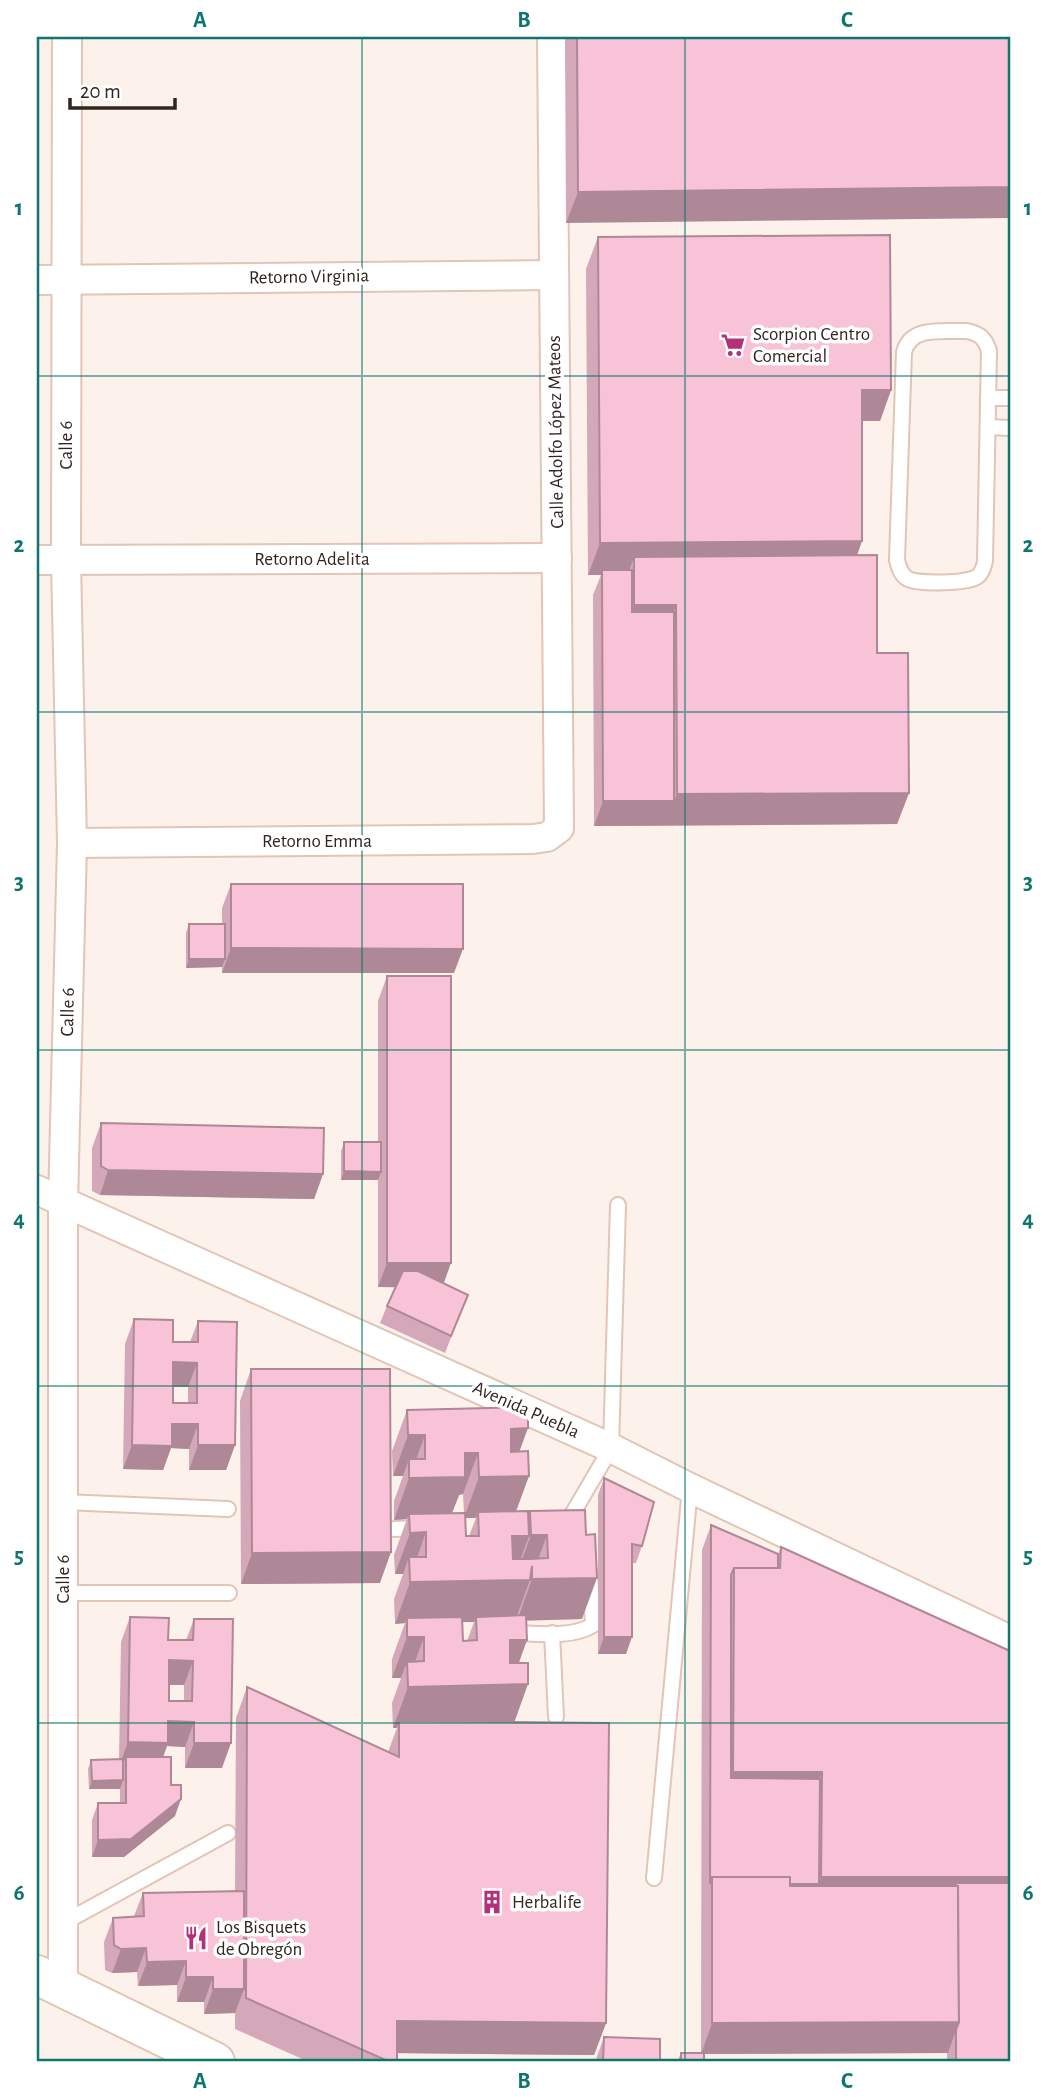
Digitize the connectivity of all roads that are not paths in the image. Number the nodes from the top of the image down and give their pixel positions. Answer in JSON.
{"nodes":[{"id":1,"x":67,"y":37,"type":"edge"},
{"id":2,"x":552,"y":37,"type":"edge"},
{"id":3,"x":553,"y":275,"type":"junction"},
{"id":4,"x":37,"y":279,"type":"edge"},
{"id":5,"x":66,"y":279,"type":"junction"},
{"id":6,"x":989,"y":398,"type":"junction"},
{"id":7,"x":1010,"y":398,"type":"edge"},
{"id":8,"x":988,"y":427,"type":"junction"},
{"id":9,"x":1010,"y":428,"type":"edge"},
{"id":10,"x":557,"y":558,"type":"junction"},
{"id":11,"x":37,"y":560,"type":"edge"},
{"id":12,"x":66,"y":561,"type":"junction"},
{"id":13,"x":559,"y":828,"type":"joint"},
{"id":14,"x":72,"y":843,"type":"junction"},
{"id":15,"x":37,"y":1190,"type":"edge"},
{"id":16,"x":63,"y":1203,"type":"junction"},
{"id":17,"x":618,"y":1205,"type":"dead end"},
{"id":18,"x":611,"y":1448,"type":"junction"},
{"id":19,"x":690,"y":1488,"type":"junction"},
{"id":20,"x":64,"y":1502,"type":"junction"},
{"id":21,"x":228,"y":1509,"type":"dead end"},
{"id":22,"x":434,"y":1528,"type":"edge"},
{"id":23,"x":394,"y":1529,"type":"edge"},
{"id":24,"x":583,"y":1533,"type":"edge"},
{"id":25,"x":589,"y":1560,"type":"edge"},
{"id":26,"x":63,"y":1593,"type":"junction"},
{"id":27,"x":229,"y":1593,"type":"dead end"},
{"id":28,"x":501,"y":1633,"type":"edge"},
{"id":29,"x":552,"y":1633,"type":"junction"},
{"id":30,"x":1010,"y":1640,"type":"edge"},
{"id":31,"x":556,"y":1717,"type":"dead end"},
{"id":32,"x":228,"y":1833,"type":"dead end"},
{"id":33,"x":653,"y":1878,"type":"dead end"},
{"id":34,"x":63,"y":1923,"type":"junction"},
{"id":35,"x":50,"y":1981,"type":"edge"},
{"id":36,"x":215,"y":2062,"type":"edge"}],
"edges":[{"from":1,"to":5,"type":"street","name":"Calle 6"},
{"from":2,"to":3,"type":"street","name":"Calle Adolfo López Mateos"},
{"from":3,"to":5,"type":"street","name":"Retorno Virginia"},
{"from":3,"to":10,"type":"street","name":"Calle Adolfo López Mateos"},
{"from":4,"to":5,"type":"street","name":"Retorno Virginia"},
{"from":5,"to":12,"type":"street","name":"Calle 6"},
{"from":6,"to":7,"type":"lane"},
{"from":6,"to":8,"type":"lane"},
{"from":6,"to":8,"type":"lane"},
{"from":8,"to":9,"type":"lane"},
{"from":10,"to":12,"type":"street","name":"Retorno Adelita"},
{"from":10,"to":13,"type":"street","name":"Calle Adolfo López Mateos"},
{"from":11,"to":12,"type":"street","name":"Retorno Adelita"},
{"from":12,"to":14,"type":"street","name":"Calle 6"},
{"from":13,"to":14,"type":"street","name":"Retorno Emma"},
{"from":14,"to":16,"type":"street","name":"Calle 6"},
{"from":15,"to":16,"type":"street","name":"Avenida Puebla"},
{"from":16,"to":18,"type":"street","name":"Avenida Puebla"},
{"from":16,"to":20,"type":"street","name":"Calle 6"},
{"from":17,"to":18,"type":"lane"},
{"from":18,"to":19,"type":"street","name":"Avenida Puebla"},
{"from":18,"to":24,"type":"lane"},
{"from":19,"to":30,"type":"street","name":"Avenida Puebla"},
{"from":19,"to":33,"type":"lane"},
{"from":20,"to":21,"type":"lane"},
{"from":20,"to":26,"type":"street","name":"Calle 6"},
{"from":22,"to":23,"type":"lane"},
{"from":25,"to":29,"type":"lane"},
{"from":26,"to":27,"type":"lane"},
{"from":26,"to":34,"type":"street","name":"Calle 6"},
{"from":28,"to":29,"type":"lane"},
{"from":29,"to":31,"type":"lane"},
{"from":32,"to":34,"type":"lane"},
{"from":34,"to":35,"type":"street","name":"Calle 6"},
{"from":35,"to":36,"type":"main road"}]}
